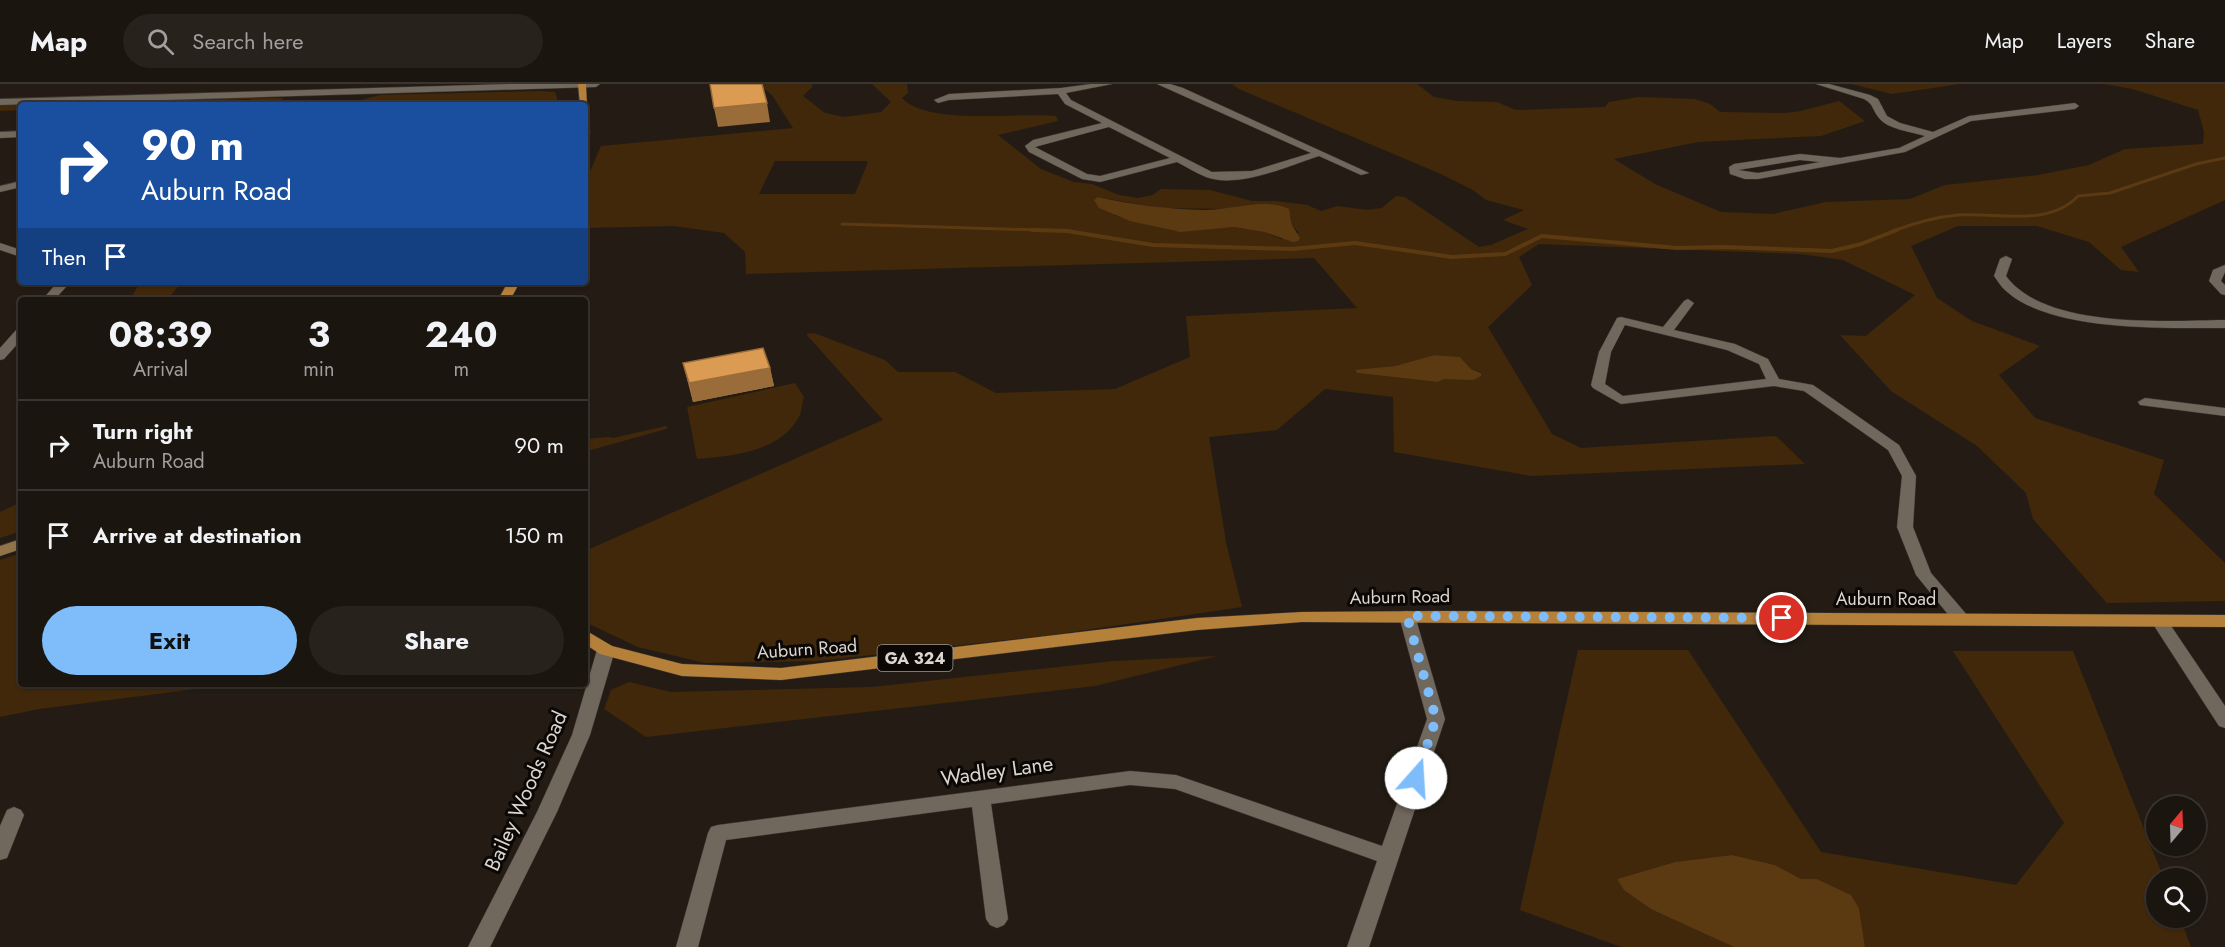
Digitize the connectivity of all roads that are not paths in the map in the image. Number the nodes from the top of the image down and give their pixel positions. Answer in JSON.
{"nodes":[{"id":1,"x":596,"y":84,"type":"edge"},
{"id":2,"x":1108,"y":84,"type":"edge"},
{"id":3,"x":1161,"y":84,"type":"edge"},
{"id":4,"x":1820,"y":84,"type":"edge"},
{"id":5,"x":582,"y":85,"type":"edge"},
{"id":6,"x":1061,"y":91,"type":"junction"},
{"id":7,"x":938,"y":100,"type":"dead end"},
{"id":8,"x":0,"y":102,"type":"edge"},
{"id":9,"x":584,"y":102,"type":"edge"},
{"id":10,"x":2075,"y":106,"type":"dead end"},
{"id":11,"x":1109,"y":124,"type":"junction"},
{"id":12,"x":18,"y":134,"type":"edge"},
{"id":13,"x":0,"y":135,"type":"edge"},
{"id":14,"x":1933,"y":135,"type":"junction"},
{"id":15,"x":1319,"y":153,"type":"junction"},
{"id":16,"x":1178,"y":159,"type":"junction"},
{"id":17,"x":1840,"y":161,"type":"junction"},
{"id":18,"x":1364,"y":174,"type":"dead end"},
{"id":19,"x":18,"y":185,"type":"edge"},
{"id":20,"x":0,"y":189,"type":"edge"},
{"id":21,"x":0,"y":246,"type":"edge"},
{"id":22,"x":18,"y":253,"type":"edge"},
{"id":23,"x":2006,"y":259,"type":"dead end"},
{"id":24,"x":2225,"y":267,"type":"edge"},
{"id":25,"x":61,"y":285,"type":"edge"},
{"id":26,"x":2225,"y":292,"type":"edge"},
{"id":27,"x":51,"y":297,"type":"edge"},
{"id":28,"x":1688,"y":303,"type":"dead end"},
{"id":29,"x":2225,"y":324,"type":"edge"},
{"id":30,"x":1667,"y":331,"type":"junction"},
{"id":31,"x":18,"y":335,"type":"edge"},
{"id":32,"x":0,"y":356,"type":"edge"},
{"id":33,"x":1774,"y":382,"type":"junction"},
{"id":34,"x":2145,"y":402,"type":"dead end"},
{"id":35,"x":2225,"y":412,"type":"edge"},
{"id":36,"x":18,"y":545,"type":"edge"},
{"id":37,"x":0,"y":551,"type":"edge"},
{"id":38,"x":1407,"y":616,"type":"junction"},
{"id":39,"x":1961,"y":619,"type":"junction"},
{"id":40,"x":2159,"y":621,"type":"junction"},
{"id":41,"x":2225,"y":621,"type":"edge"},
{"id":42,"x":588,"y":638,"type":"edge"},
{"id":43,"x":606,"y":650,"type":"junction"},
{"id":44,"x":2225,"y":721,"type":"edge"},
{"id":45,"x":980,"y":798,"type":"junction"},
{"id":46,"x":14,"y":815,"type":"dead end"},
{"id":47,"x":0,"y":852,"type":"edge"},
{"id":48,"x":1389,"y":857,"type":"junction"},
{"id":49,"x":997,"y":919,"type":"dead end"},
{"id":50,"x":479,"y":947,"type":"edge"},
{"id":51,"x":687,"y":947,"type":"edge"},
{"id":52,"x":1358,"y":947,"type":"edge"}],
"edges":[{"from":1,"to":5,"type":"street"},
{"from":2,"to":6,"type":"street"},
{"from":3,"to":15,"type":"street"},
{"from":4,"to":14,"type":"street"},
{"from":5,"to":8,"type":"street"},
{"from":5,"to":9,"type":"main road"},
{"from":6,"to":7,"type":"street"},
{"from":6,"to":11,"type":"street"},
{"from":10,"to":14,"type":"street"},
{"from":11,"to":16,"type":"street"},
{"from":11,"to":16,"type":"street"},
{"from":12,"to":13,"type":"street"},
{"from":14,"to":17,"type":"street"},
{"from":15,"to":16,"type":"street"},
{"from":15,"to":18,"type":"street"},
{"from":17,"to":17,"type":"street"},
{"from":19,"to":20,"type":"street"},
{"from":21,"to":22,"type":"street"},
{"from":23,"to":29,"type":"street"},
{"from":24,"to":26,"type":"street"},
{"from":25,"to":27,"type":"street"},
{"from":28,"to":30,"type":"street"},
{"from":30,"to":33,"type":"street"},
{"from":30,"to":33,"type":"street"},
{"from":31,"to":32,"type":"street"},
{"from":33,"to":39,"type":"street"},
{"from":34,"to":35,"type":"street"},
{"from":36,"to":37,"type":"main road"},
{"from":38,"to":39,"type":"main road","name":"Auburn Road","number":"GA 324"},
{"from":38,"to":43,"type":"main road","name":"Auburn Road","number":"GA 324"},
{"from":38,"to":48,"type":"street"},
{"from":39,"to":40,"type":"main road","name":"Auburn Road","number":"GA 324"},
{"from":40,"to":41,"type":"main road","name":"Auburn Road","number":"GA 324"},
{"from":40,"to":44,"type":"street"},
{"from":42,"to":43,"type":"main road","name":"Auburn Road","number":"GA 324"},
{"from":43,"to":50,"type":"street","name":"Bailey Woods Road"},
{"from":45,"to":48,"type":"street","name":"Wadley Lane"},
{"from":45,"to":49,"type":"street"},
{"from":45,"to":51,"type":"street","name":"Wadley Lane"},
{"from":46,"to":47,"type":"street"},
{"from":48,"to":52,"type":"street"}]}
